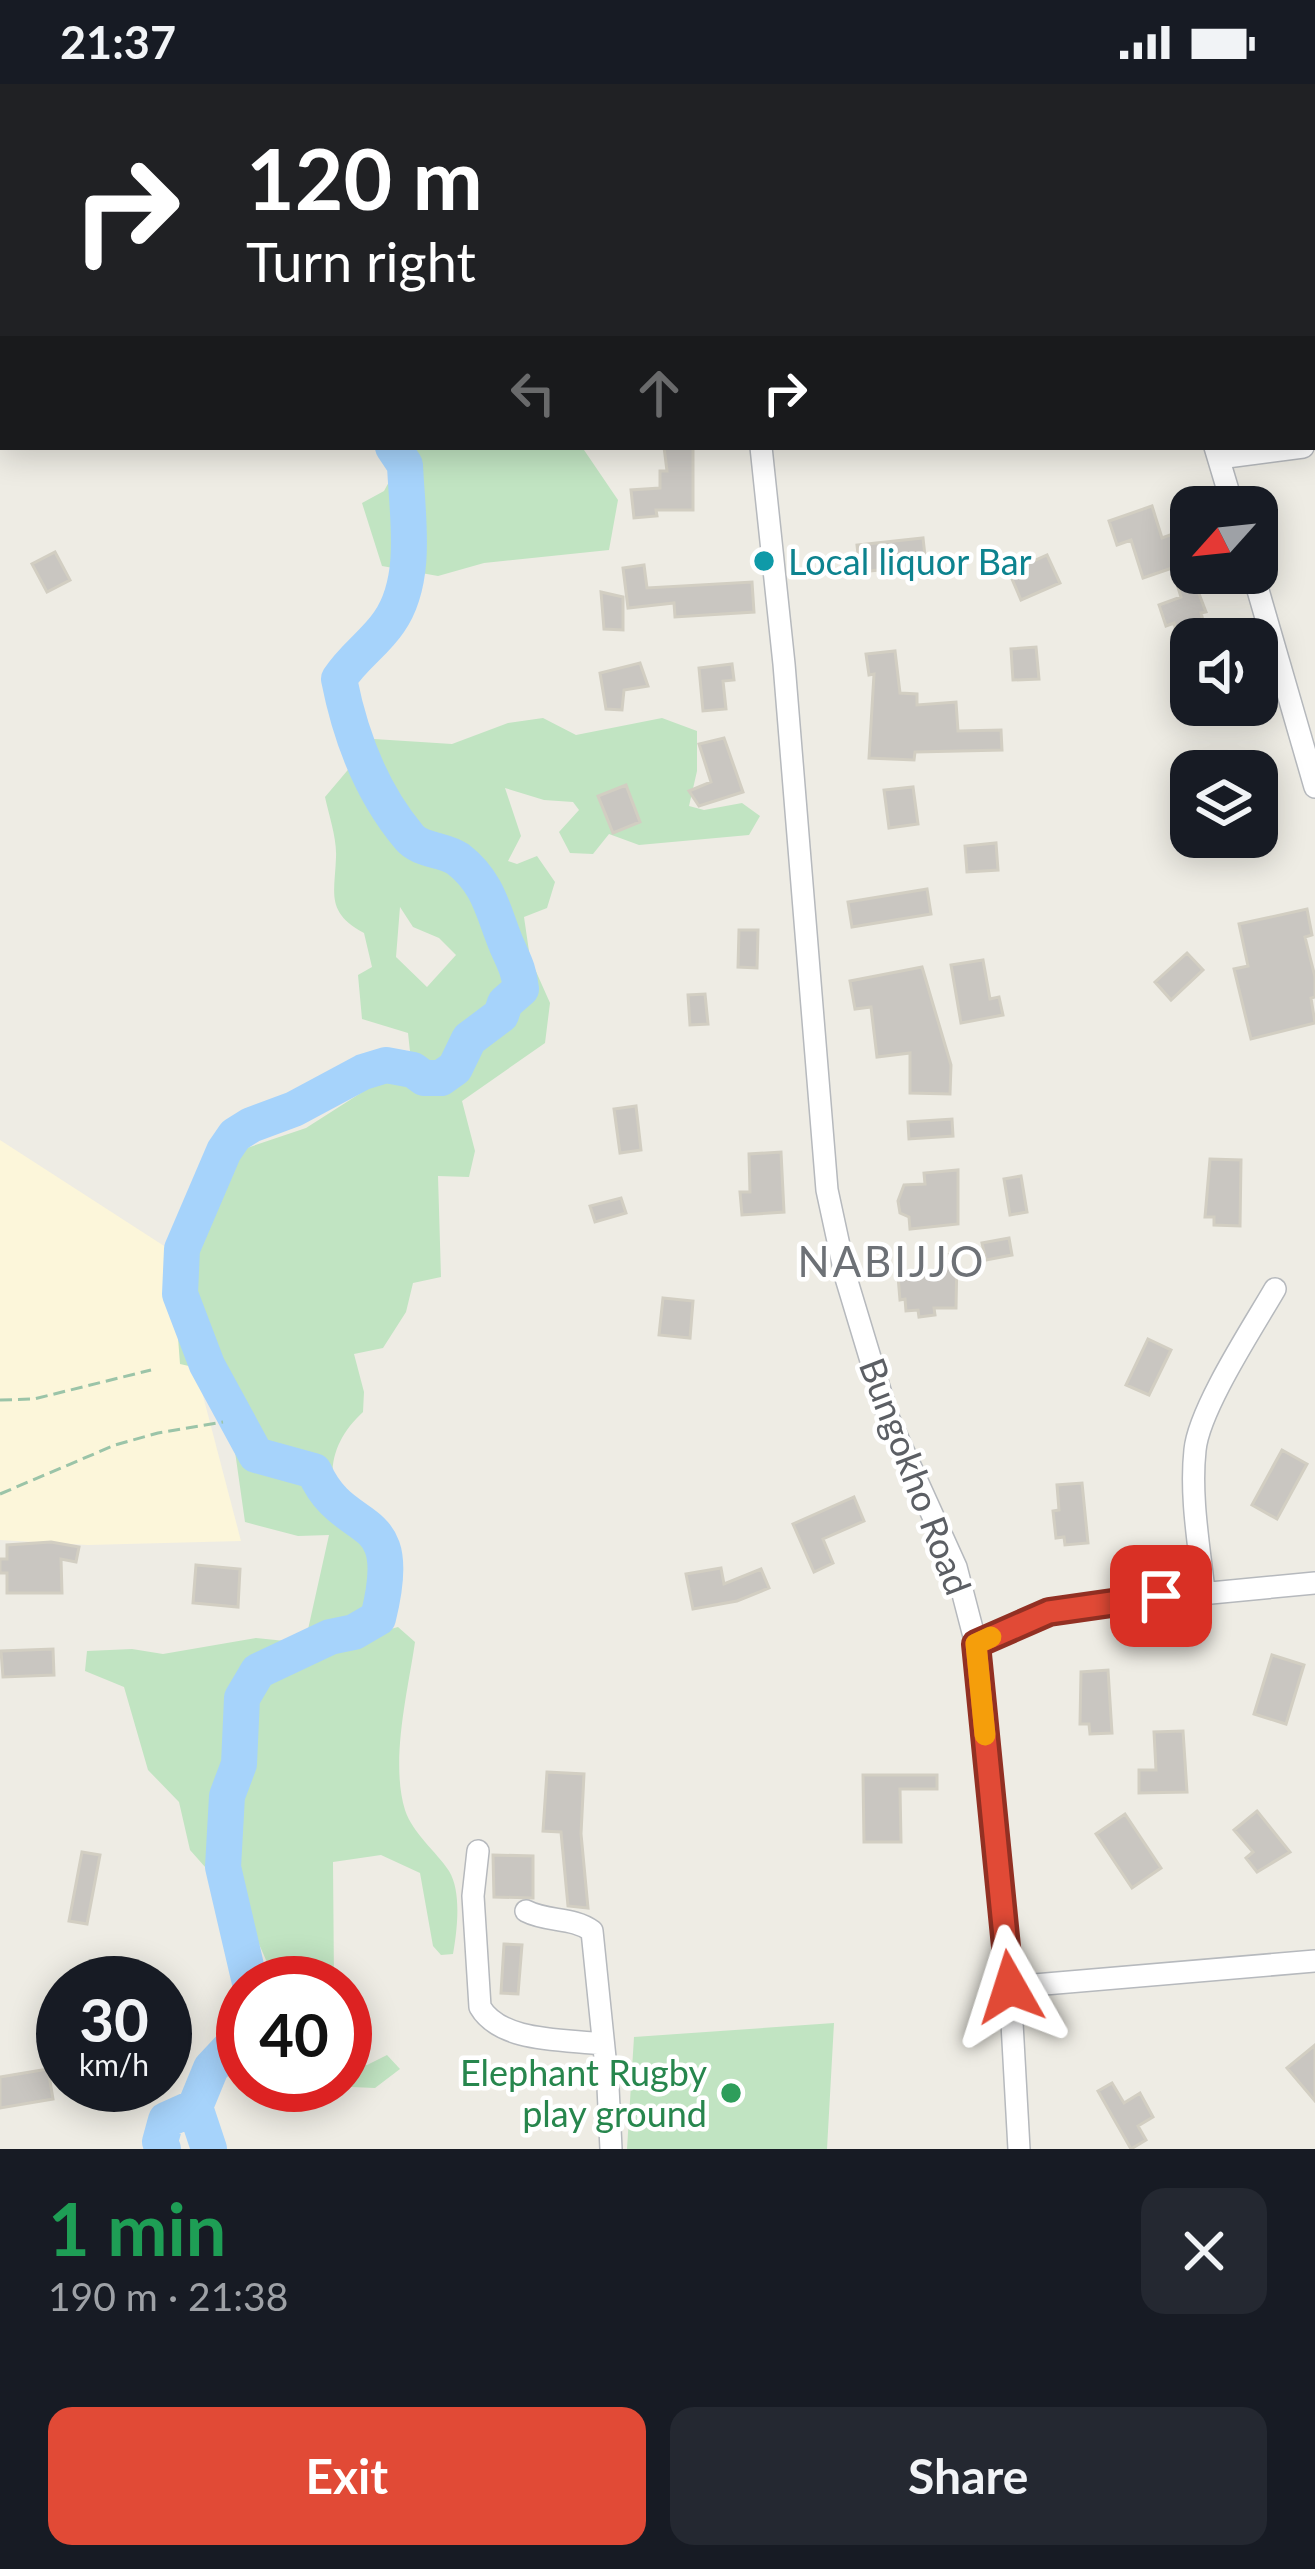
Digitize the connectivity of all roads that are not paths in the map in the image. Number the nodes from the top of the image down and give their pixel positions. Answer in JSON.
{"nodes":[{"id":1,"x":761,"y":450,"type":"edge"},
{"id":2,"x":1260,"y":450,"type":"edge"},
{"id":3,"x":1217,"y":453,"type":"edge"},
{"id":4,"x":1227,"y":486,"type":"edge"},
{"id":5,"x":1258,"y":594,"type":"edge"},
{"id":6,"x":1315,"y":787,"type":"edge"},
{"id":7,"x":1275,"y":1289,"type":"dead end"},
{"id":8,"x":1315,"y":1583,"type":"edge"},
{"id":9,"x":1204,"y":1591,"type":"junction"},
{"id":10,"x":976,"y":1644,"type":"junction"},
{"id":11,"x":478,"y":1850,"type":"dead end"},
{"id":12,"x":526,"y":1911,"type":"dead end"},
{"id":13,"x":1315,"y":1961,"type":"edge"},
{"id":14,"x":1010,"y":1987,"type":"junction"},
{"id":15,"x":603,"y":2044,"type":"junction"},
{"id":16,"x":611,"y":2149,"type":"edge"},
{"id":17,"x":1019,"y":2149,"type":"edge"}],
"edges":[{"from":1,"to":10,"type":"street","name":"Bungokho Road"},
{"from":2,"to":3,"type":"street"},
{"from":3,"to":4,"type":"street"},
{"from":5,"to":6,"type":"street"},
{"from":7,"to":9,"type":"street"},
{"from":8,"to":9,"type":"street"},
{"from":9,"to":10,"type":"street"},
{"from":10,"to":14,"type":"street","name":"Bungokho Road"},
{"from":11,"to":15,"type":"street"},
{"from":12,"to":15,"type":"street"},
{"from":13,"to":14,"type":"street"},
{"from":14,"to":17,"type":"street","name":"Bungokho Road"},
{"from":15,"to":16,"type":"street"}]}
